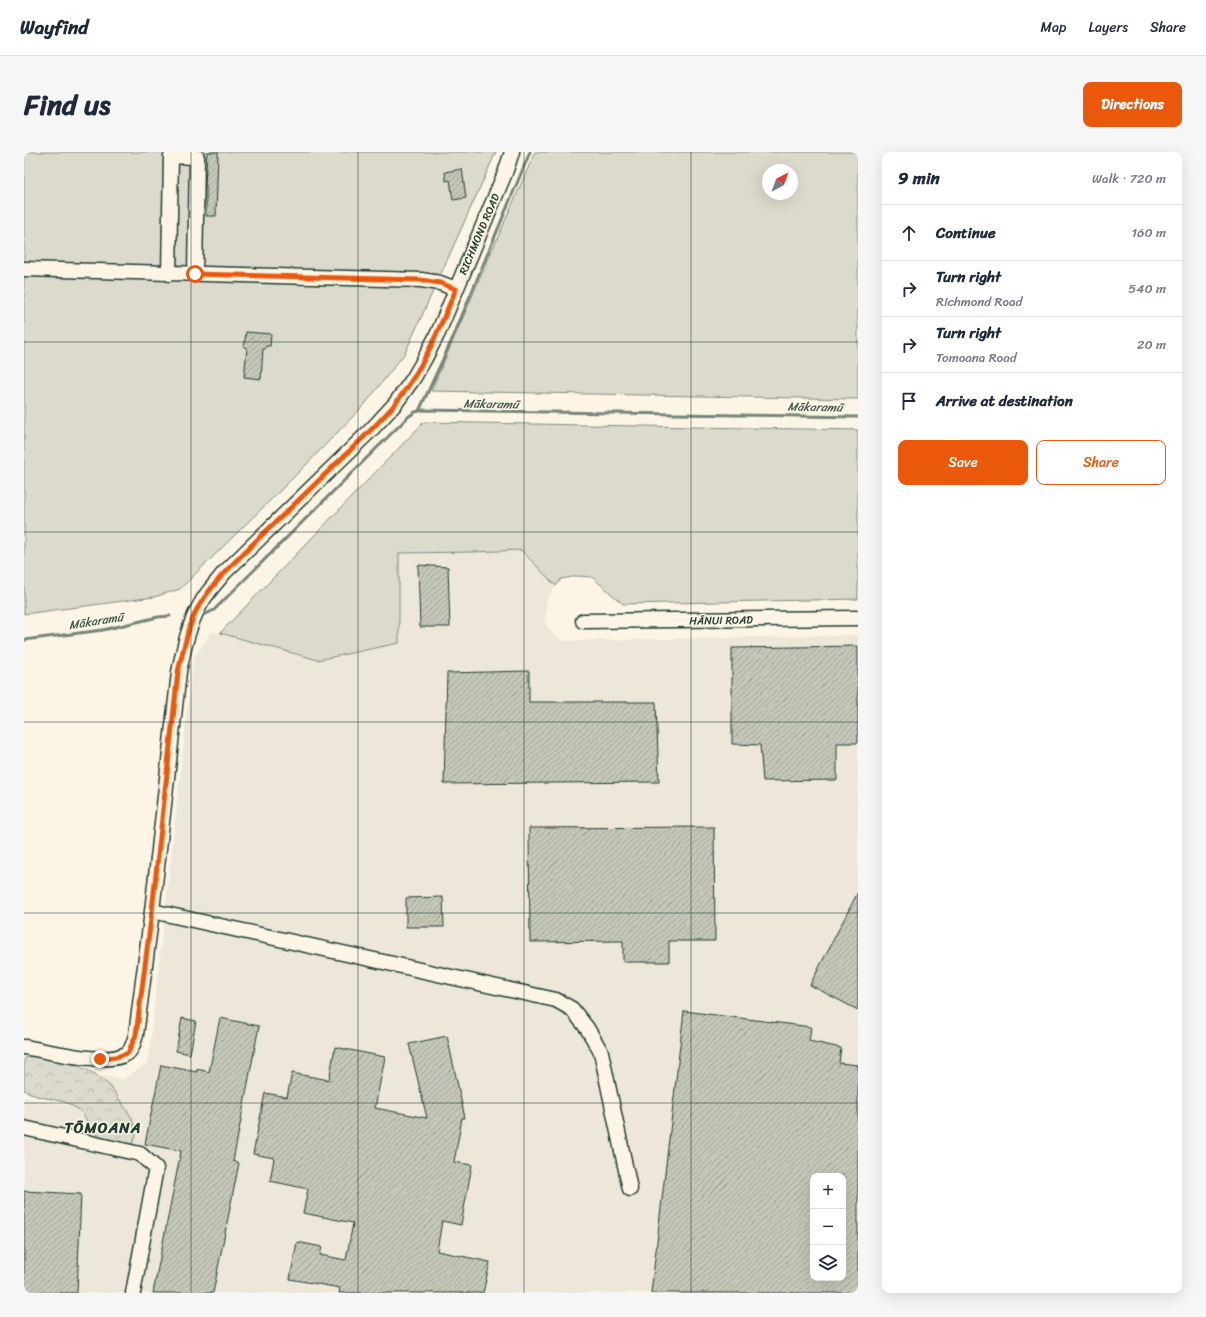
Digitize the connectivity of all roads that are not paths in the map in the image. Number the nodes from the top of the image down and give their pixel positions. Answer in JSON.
{"nodes":[{"id":1,"x":512,"y":152,"type":"edge"},
{"id":2,"x":171,"y":154,"type":"edge"},
{"id":3,"x":24,"y":270,"type":"edge"},
{"id":4,"x":169,"y":274,"type":"junction"},
{"id":5,"x":195,"y":274,"type":"junction"},
{"id":6,"x":456,"y":289,"type":"junction"},
{"id":7,"x":858,"y":618,"type":"edge"},
{"id":8,"x":583,"y":621,"type":"dead end"},
{"id":9,"x":152,"y":911,"type":"junction"},
{"id":10,"x":24,"y":1047,"type":"edge"},
{"id":11,"x":24,"y":1128,"type":"edge"},
{"id":12,"x":630,"y":1189,"type":"dead end"},
{"id":13,"x":133,"y":1293,"type":"edge"}],
"edges":[{"from":1,"to":6,"type":"street","name":"RICHMOND ROAD"},
{"from":2,"to":4,"type":"street"},
{"from":2,"to":5,"type":"street"},
{"from":3,"to":4,"type":"street"},
{"from":4,"to":5,"type":"street"},
{"from":5,"to":6,"type":"street"},
{"from":6,"to":9,"type":"street","name":"RICHMOND ROAD"},
{"from":7,"to":8,"type":"street","name":"HĀNUI ROAD"},
{"from":9,"to":10,"type":"street","name":"RICHMOND ROAD"},
{"from":9,"to":12,"type":"street"},
{"from":11,"to":13,"type":"street"}]}
